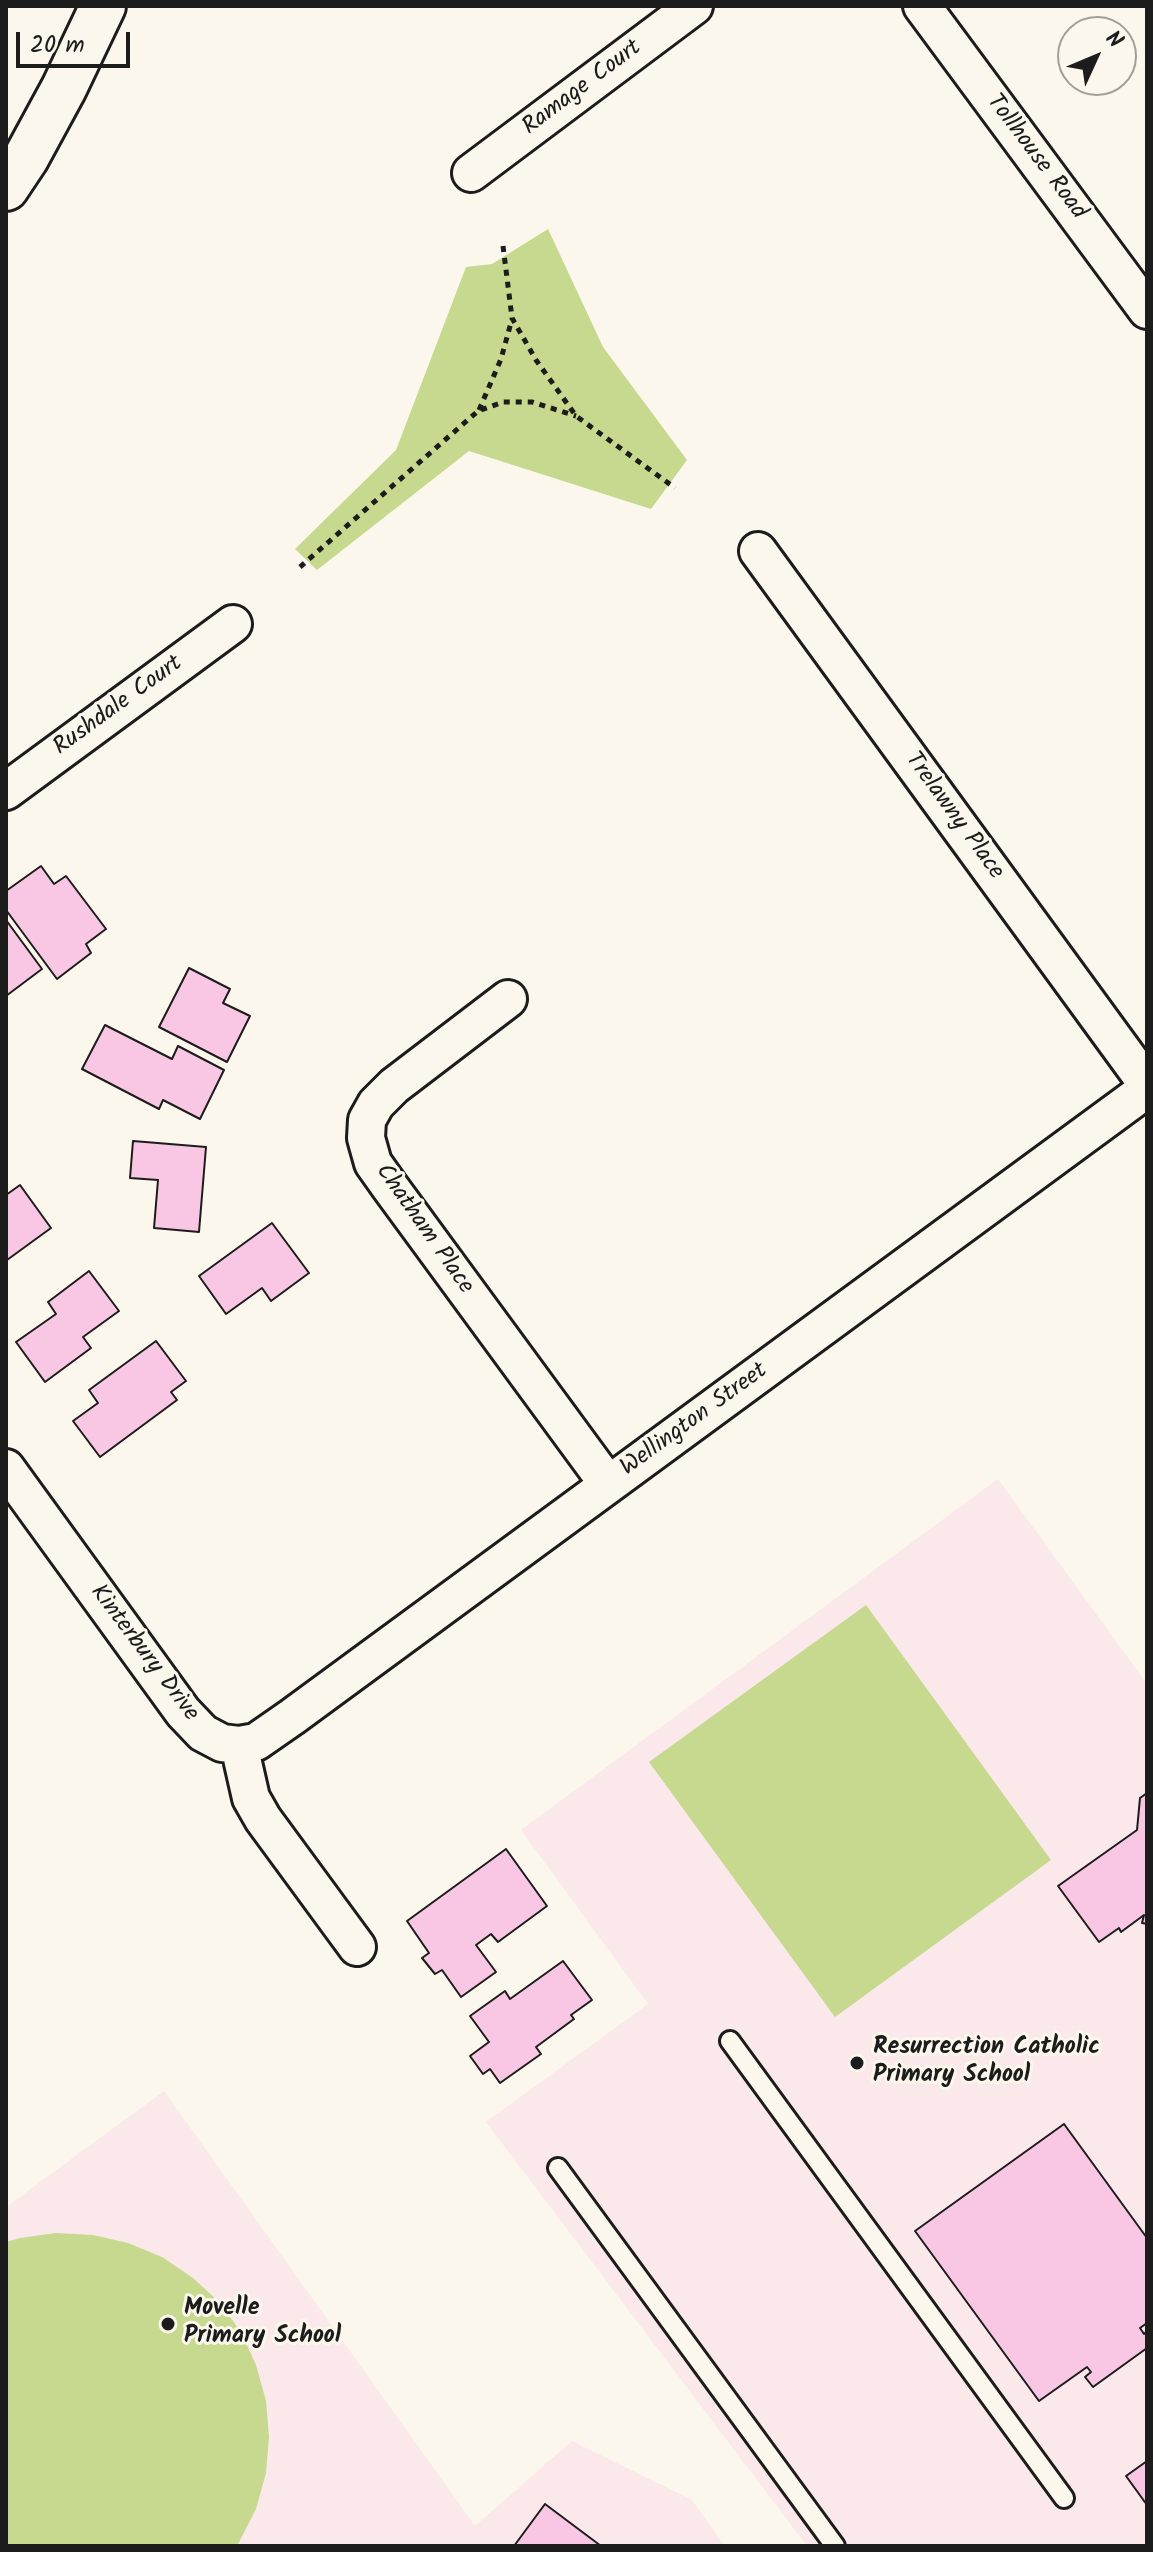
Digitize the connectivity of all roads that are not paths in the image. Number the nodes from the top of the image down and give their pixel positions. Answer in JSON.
{"nodes":[{"id":1,"x":103,"y":6,"type":"edge"},
{"id":2,"x":694,"y":6,"type":"edge"},
{"id":3,"x":922,"y":6,"type":"edge"},
{"id":4,"x":471,"y":173,"type":"dead end"},
{"id":5,"x":6,"y":188,"type":"edge"},
{"id":6,"x":1141,"y":291,"type":"edge"},
{"id":7,"x":758,"y":551,"type":"dead end"},
{"id":8,"x":233,"y":624,"type":"dead end"},
{"id":9,"x":6,"y":791,"type":"edge"},
{"id":10,"x":508,"y":999,"type":"dead end"},
{"id":11,"x":1147,"y":1086,"type":"edge"},
{"id":12,"x":6,"y":1468,"type":"edge"},
{"id":13,"x":608,"y":1484,"type":"junction"},
{"id":14,"x":239,"y":1745,"type":"junction"},
{"id":15,"x":357,"y":1947,"type":"dead end"},
{"id":16,"x":730,"y":2041,"type":"dead end"},
{"id":17,"x":558,"y":2168,"type":"dead end"},
{"id":18,"x":1064,"y":2498,"type":"dead end"},
{"id":19,"x":835,"y":2546,"type":"edge"}],
"edges":[{"from":1,"to":5,"type":"street"},
{"from":2,"to":4,"type":"street","name":"Ramage Court"},
{"from":3,"to":6,"type":"street","name":"Tollhouse Road"},
{"from":7,"to":11,"type":"street","name":"Trelawny Place"},
{"from":8,"to":9,"type":"street","name":"Rushdale Court"},
{"from":10,"to":13,"type":"street","name":"Chatham Place"},
{"from":11,"to":13,"type":"street","name":"Wellington Street"},
{"from":12,"to":14,"type":"street","name":"Kinterbury Drive"},
{"from":13,"to":14,"type":"street","name":"Wellington Street"},
{"from":14,"to":15,"type":"street"},
{"from":16,"to":18,"type":"lane"},
{"from":17,"to":19,"type":"lane"}]}
